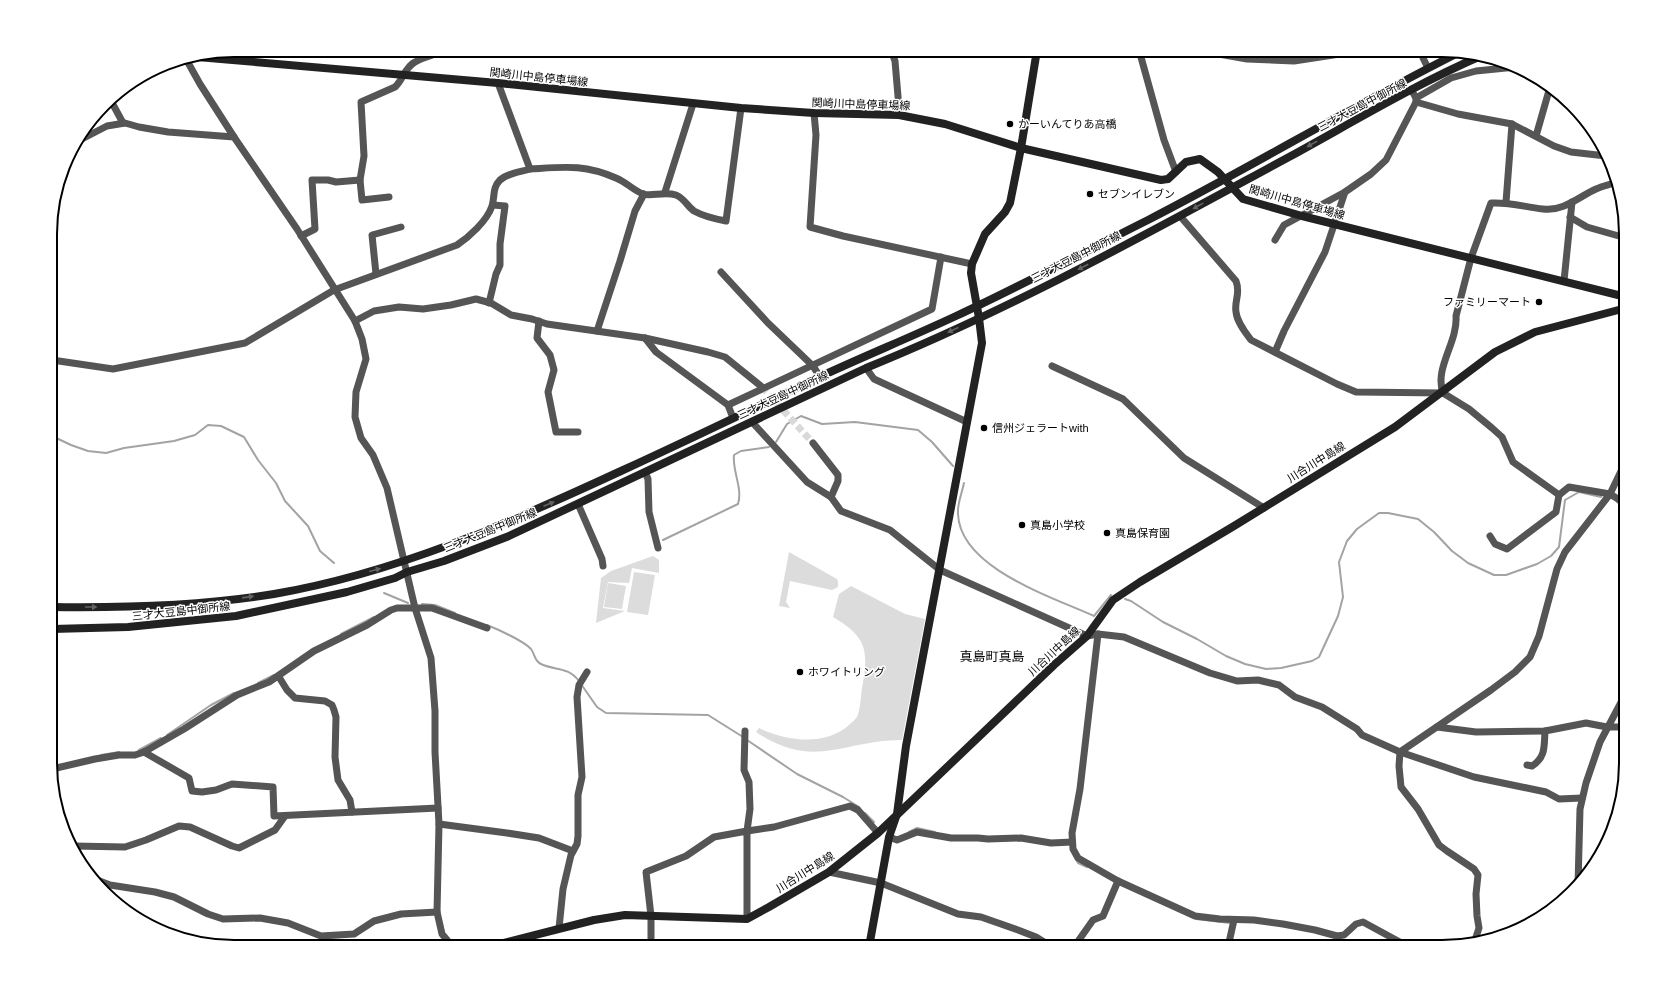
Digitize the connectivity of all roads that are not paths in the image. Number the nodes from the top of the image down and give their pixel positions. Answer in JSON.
{"nodes":[{"id":1,"x":426,"y":57,"type":"edge"},
{"id":2,"x":894,"y":57,"type":"edge"},
{"id":3,"x":1036,"y":57,"type":"edge"},
{"id":4,"x":1141,"y":57,"type":"edge"},
{"id":5,"x":1236,"y":57,"type":"edge"},
{"id":6,"x":1320,"y":57,"type":"edge"},
{"id":7,"x":1423,"y":57,"type":"edge"},
{"id":8,"x":1450,"y":57,"type":"edge"},
{"id":9,"x":214,"y":59,"type":"edge"},
{"id":10,"x":1475,"y":60,"type":"edge"},
{"id":11,"x":188,"y":63,"type":"edge"},
{"id":12,"x":1428,"y":68,"type":"junction"},
{"id":13,"x":1505,"y":68,"type":"edge"},
{"id":14,"x":404,"y":76,"type":"junction"},
{"id":15,"x":498,"y":83,"type":"junction"},
{"id":16,"x":1549,"y":92,"type":"edge"},
{"id":17,"x":1414,"y":97,"type":"junction"},
{"id":18,"x":693,"y":104,"type":"junction"},
{"id":19,"x":113,"y":105,"type":"edge"},
{"id":20,"x":741,"y":108,"type":"junction"},
{"id":21,"x":814,"y":113,"type":"junction"},
{"id":22,"x":899,"y":115,"type":"junction"},
{"id":23,"x":123,"y":123,"type":"junction"},
{"id":24,"x":1512,"y":124,"type":"junction"},
{"id":25,"x":1536,"y":136,"type":"junction"},
{"id":26,"x":86,"y":137,"type":"edge"},
{"id":27,"x":234,"y":137,"type":"junction"},
{"id":28,"x":1021,"y":148,"type":"junction"},
{"id":29,"x":1601,"y":155,"type":"edge"},
{"id":30,"x":530,"y":169,"type":"junction"},
{"id":31,"x":1176,"y":172,"type":"junction"},
{"id":32,"x":1224,"y":179,"type":"junction"},
{"id":33,"x":360,"y":180,"type":"junction"},
{"id":34,"x":1612,"y":184,"type":"edge"},
{"id":35,"x":1232,"y":188,"type":"junction"},
{"id":36,"x":665,"y":192,"type":"junction"},
{"id":37,"x":1345,"y":192,"type":"junction"},
{"id":38,"x":644,"y":194,"type":"junction"},
{"id":39,"x":388,"y":197,"type":"dead end"},
{"id":40,"x":1506,"y":202,"type":"junction"},
{"id":41,"x":1572,"y":202,"type":"junction"},
{"id":42,"x":493,"y":205,"type":"junction"},
{"id":43,"x":1180,"y":216,"type":"junction"},
{"id":44,"x":1302,"y":216,"type":"junction"},
{"id":45,"x":1570,"y":218,"type":"junction"},
{"id":46,"x":1334,"y":224,"type":"junction"},
{"id":47,"x":401,"y":227,"type":"dead end"},
{"id":48,"x":301,"y":236,"type":"junction"},
{"id":49,"x":1619,"y":236,"type":"edge"},
{"id":50,"x":1275,"y":240,"type":"dead end"},
{"id":51,"x":941,"y":257,"type":"junction"},
{"id":52,"x":1471,"y":258,"type":"junction"},
{"id":53,"x":972,"y":264,"type":"junction"},
{"id":54,"x":721,"y":272,"type":"dead end"},
{"id":55,"x":376,"y":274,"type":"junction"},
{"id":56,"x":1564,"y":281,"type":"junction"},
{"id":57,"x":334,"y":290,"type":"junction"},
{"id":58,"x":1619,"y":295,"type":"edge"},
{"id":59,"x":489,"y":303,"type":"junction"},
{"id":60,"x":977,"y":306,"type":"junction"},
{"id":61,"x":1619,"y":310,"type":"edge"},
{"id":62,"x":979,"y":318,"type":"junction"},
{"id":63,"x":355,"y":321,"type":"junction"},
{"id":64,"x":539,"y":321,"type":"junction"},
{"id":65,"x":597,"y":331,"type":"junction"},
{"id":66,"x":645,"y":338,"type":"junction"},
{"id":67,"x":1275,"y":352,"type":"junction"},
{"id":68,"x":57,"y":361,"type":"edge"},
{"id":69,"x":813,"y":366,"type":"junction"},
{"id":70,"x":1052,"y":366,"type":"dead end"},
{"id":71,"x":866,"y":368,"type":"junction"},
{"id":72,"x":820,"y":377,"type":"junction"},
{"id":73,"x":762,"y":387,"type":"tunnel mouth"},
{"id":74,"x":1443,"y":392,"type":"junction"},
{"id":75,"x":728,"y":405,"type":"junction"},
{"id":76,"x":732,"y":418,"type":"junction"},
{"id":77,"x":752,"y":422,"type":"junction"},
{"id":78,"x":967,"y":422,"type":"junction"},
{"id":79,"x":578,"y":432,"type":"dead end"},
{"id":80,"x":813,"y":443,"type":"tunnel mouth"},
{"id":81,"x":645,"y":472,"type":"junction"},
{"id":82,"x":1619,"y":474,"type":"edge"},
{"id":83,"x":1610,"y":494,"type":"junction"},
{"id":84,"x":1559,"y":495,"type":"junction"},
{"id":85,"x":831,"y":497,"type":"junction"},
{"id":86,"x":1619,"y":500,"type":"edge"},
{"id":87,"x":578,"y":504,"type":"junction"},
{"id":88,"x":1264,"y":508,"type":"junction"},
{"id":89,"x":1490,"y":536,"type":"dead end"},
{"id":90,"x":658,"y":548,"type":"dead end"},
{"id":91,"x":404,"y":561,"type":"junction"},
{"id":92,"x":603,"y":566,"type":"dead end"},
{"id":93,"x":940,"y":570,"type":"junction"},
{"id":94,"x":407,"y":572,"type":"junction"},
{"id":95,"x":57,"y":607,"type":"edge"},
{"id":96,"x":415,"y":608,"type":"junction"},
{"id":97,"x":487,"y":628,"type":"dead end"},
{"id":98,"x":57,"y":629,"type":"edge"},
{"id":99,"x":1098,"y":634,"type":"junction"},
{"id":100,"x":1087,"y":636,"type":"junction"},
{"id":101,"x":587,"y":672,"type":"dead end"},
{"id":102,"x":279,"y":677,"type":"junction"},
{"id":103,"x":1619,"y":706,"type":"edge"},
{"id":104,"x":1437,"y":727,"type":"junction"},
{"id":105,"x":1607,"y":727,"type":"junction"},
{"id":106,"x":1619,"y":727,"type":"edge"},
{"id":107,"x":1545,"y":731,"type":"junction"},
{"id":108,"x":744,"y":735,"type":"dead end"},
{"id":109,"x":144,"y":752,"type":"junction"},
{"id":110,"x":1400,"y":752,"type":"junction"},
{"id":111,"x":1527,"y":765,"type":"dead end"},
{"id":112,"x":57,"y":768,"type":"edge"},
{"id":113,"x":1582,"y":798,"type":"junction"},
{"id":114,"x":438,"y":808,"type":"junction"},
{"id":115,"x":352,"y":812,"type":"junction"},
{"id":116,"x":897,"y":814,"type":"junction"},
{"id":117,"x":285,"y":816,"type":"junction"},
{"id":118,"x":439,"y":824,"type":"junction"},
{"id":119,"x":747,"y":832,"type":"junction"},
{"id":120,"x":878,"y":832,"type":"junction"},
{"id":121,"x":889,"y":837,"type":"junction"},
{"id":122,"x":1072,"y":842,"type":"junction"},
{"id":123,"x":77,"y":846,"type":"edge"},
{"id":124,"x":573,"y":851,"type":"junction"},
{"id":125,"x":829,"y":872,"type":"junction"},
{"id":126,"x":1578,"y":876,"type":"edge"},
{"id":127,"x":1118,"y":881,"type":"junction"},
{"id":128,"x":104,"y":883,"type":"edge"},
{"id":129,"x":881,"y":883,"type":"junction"},
{"id":130,"x":437,"y":912,"type":"junction"},
{"id":131,"x":651,"y":916,"type":"junction"},
{"id":132,"x":747,"y":919,"type":"junction"},
{"id":133,"x":1234,"y":920,"type":"junction"},
{"id":134,"x":559,"y":928,"type":"junction"},
{"id":135,"x":1476,"y":937,"type":"edge"},
{"id":136,"x":447,"y":940,"type":"edge"},
{"id":137,"x":514,"y":940,"type":"edge"},
{"id":138,"x":651,"y":940,"type":"edge"},
{"id":139,"x":870,"y":940,"type":"edge"},
{"id":140,"x":1041,"y":940,"type":"edge"},
{"id":141,"x":1079,"y":940,"type":"edge"},
{"id":142,"x":1230,"y":940,"type":"edge"},
{"id":143,"x":1396,"y":940,"type":"edge"}],
"edges":[{"from":1,"to":14,"type":"street"},
{"from":2,"to":22,"type":"street"},
{"from":3,"to":28,"type":"main road"},
{"from":4,"to":31,"type":"street"},
{"from":5,"to":6,"type":"street"},
{"from":7,"to":12,"type":"street"},
{"from":8,"to":12,"type":"main road","name":"三才大豆島中御所線"},
{"from":9,"to":14,"type":"main road","name":"関崎川中島停車場線"},
{"from":10,"to":17,"type":"main road","name":"三才大豆島中御所線"},
{"from":11,"to":27,"type":"street"},
{"from":12,"to":32,"type":"main road","name":"三才大豆島中御所線"},
{"from":13,"to":17,"type":"street"},
{"from":14,"to":15,"type":"main road","name":"関崎川中島停車場線"},
{"from":14,"to":33,"type":"street"},
{"from":15,"to":18,"type":"main road","name":"関崎川中島停車場線"},
{"from":15,"to":30,"type":"street"},
{"from":16,"to":25,"type":"street"},
{"from":17,"to":24,"type":"street"},
{"from":17,"to":35,"type":"main road","name":"三才大豆島中御所線","one_way":true},
{"from":17,"to":37,"type":"street"},
{"from":18,"to":20,"type":"main road","name":"関崎川中島停車場線"},
{"from":18,"to":36,"type":"street"},
{"from":19,"to":23,"type":"street"},
{"from":20,"to":21,"type":"main road","name":"関崎川中島停車場線"},
{"from":20,"to":36,"type":"street"},
{"from":21,"to":22,"type":"main road","name":"関崎川中島停車場線"},
{"from":21,"to":51,"type":"street"},
{"from":22,"to":28,"type":"main road","name":"関崎川中島停車場線"},
{"from":23,"to":26,"type":"street"},
{"from":23,"to":27,"type":"street"},
{"from":24,"to":25,"type":"street"},
{"from":24,"to":40,"type":"street"},
{"from":25,"to":29,"type":"street"},
{"from":27,"to":48,"type":"street"},
{"from":28,"to":31,"type":"main road","name":"関崎川中島停車場線"},
{"from":28,"to":53,"type":"main road"},
{"from":30,"to":38,"type":"street"},
{"from":30,"to":42,"type":"street"},
{"from":31,"to":32,"type":"main road","name":"関崎川中島停車場線"},
{"from":32,"to":35,"type":"main road","name":"関崎川中島停車場線"},
{"from":32,"to":60,"type":"main road","name":"三才大豆島中御所線"},
{"from":33,"to":39,"type":"street"},
{"from":33,"to":48,"type":"street"},
{"from":34,"to":41,"type":"street"},
{"from":35,"to":43,"type":"main road","name":"三才大豆島中御所線","one_way":true},
{"from":35,"to":44,"type":"main road","name":"関崎川中島停車場線"},
{"from":36,"to":38,"type":"street"},
{"from":37,"to":44,"type":"street"},
{"from":37,"to":46,"type":"street"},
{"from":38,"to":65,"type":"street"},
{"from":40,"to":41,"type":"street"},
{"from":40,"to":52,"type":"street"},
{"from":41,"to":45,"type":"street"},
{"from":42,"to":55,"type":"street"},
{"from":42,"to":59,"type":"street"},
{"from":43,"to":62,"type":"main road","name":"三才大豆島中御所線","one_way":true},
{"from":43,"to":67,"type":"street"},
{"from":44,"to":46,"type":"main road","name":"関崎川中島停車場線"},
{"from":44,"to":50,"type":"street"},
{"from":45,"to":49,"type":"street"},
{"from":45,"to":56,"type":"street"},
{"from":46,"to":52,"type":"main road","name":"関崎川中島停車場線"},
{"from":46,"to":67,"type":"street"},
{"from":47,"to":55,"type":"street"},
{"from":48,"to":57,"type":"street"},
{"from":51,"to":53,"type":"street"},
{"from":51,"to":69,"type":"street"},
{"from":52,"to":56,"type":"main road","name":"関崎川中島停車場線"},
{"from":52,"to":74,"type":"street"},
{"from":53,"to":60,"type":"main road"},
{"from":54,"to":69,"type":"street"},
{"from":55,"to":57,"type":"street"},
{"from":56,"to":58,"type":"main road","name":"関崎川中島停車場線"},
{"from":57,"to":63,"type":"street"},
{"from":57,"to":68,"type":"street"},
{"from":59,"to":63,"type":"street"},
{"from":59,"to":64,"type":"street"},
{"from":60,"to":62,"type":"main road"},
{"from":60,"to":72,"type":"main road","name":"三才大豆島中御所線"},
{"from":61,"to":74,"type":"main road","name":"川合川中島線"},
{"from":62,"to":71,"type":"main road","name":"三才大豆島中御所線","one_way":true},
{"from":62,"to":78,"type":"main road"},
{"from":63,"to":91,"type":"street"},
{"from":64,"to":65,"type":"street"},
{"from":64,"to":79,"type":"street"},
{"from":65,"to":66,"type":"street"},
{"from":66,"to":73,"type":"street"},
{"from":66,"to":75,"type":"street"},
{"from":67,"to":74,"type":"street"},
{"from":69,"to":72,"type":"street"},
{"from":69,"to":75,"type":"street"},
{"from":70,"to":88,"type":"street"},
{"from":71,"to":77,"type":"main road","name":"三才大豆島中御所線"},
{"from":71,"to":78,"type":"street"},
{"from":72,"to":76,"type":"main road","name":"三才大豆島中御所線"},
{"from":74,"to":84,"type":"street"},
{"from":74,"to":88,"type":"main road","name":"川合川中島線"},
{"from":75,"to":76,"type":"street"},
{"from":91,"to":76,"type":"main road","name":"三才大豆島中御所線","one_way":true},
{"from":77,"to":81,"type":"main road","name":"三才大豆島中御所線"},
{"from":77,"to":85,"type":"street"},
{"from":78,"to":93,"type":"main road"},
{"from":80,"to":85,"type":"street"},
{"from":81,"to":87,"type":"main road","name":"三才大豆島中御所線"},
{"from":81,"to":90,"type":"street"},
{"from":82,"to":83,"type":"street"},
{"from":83,"to":84,"type":"street"},
{"from":83,"to":86,"type":"street"},
{"from":83,"to":104,"type":"street"},
{"from":84,"to":89,"type":"street"},
{"from":85,"to":93,"type":"street"},
{"from":87,"to":92,"type":"street"},
{"from":87,"to":94,"type":"main road","name":"三才大豆島中御所線"},
{"from":88,"to":100,"type":"main road","name":"川合川中島線"},
{"from":91,"to":94,"type":"street"},
{"from":95,"to":91,"type":"main road","name":"三才大豆島中御所線","one_way":true},
{"from":93,"to":100,"type":"street"},
{"from":93,"to":116,"type":"main road"},
{"from":94,"to":96,"type":"street"},
{"from":94,"to":98,"type":"main road","name":"三才大豆島中御所線"},
{"from":96,"to":97,"type":"street"},
{"from":96,"to":102,"type":"street"},
{"from":96,"to":114,"type":"street"},
{"from":99,"to":100,"type":"street"},
{"from":99,"to":110,"type":"street"},
{"from":99,"to":122,"type":"street"},
{"from":100,"to":116,"type":"main road","name":"川合川中島線"},
{"from":101,"to":124,"type":"street"},
{"from":102,"to":109,"type":"street"},
{"from":102,"to":115,"type":"street"},
{"from":103,"to":105,"type":"street"},
{"from":104,"to":107,"type":"street"},
{"from":104,"to":110,"type":"street"},
{"from":105,"to":106,"type":"street"},
{"from":105,"to":107,"type":"street"},
{"from":105,"to":113,"type":"street"},
{"from":107,"to":111,"type":"street"},
{"from":108,"to":119,"type":"street"},
{"from":109,"to":112,"type":"street"},
{"from":109,"to":117,"type":"street"},
{"from":110,"to":113,"type":"street"},
{"from":110,"to":135,"type":"street"},
{"from":113,"to":126,"type":"street"},
{"from":114,"to":115,"type":"street"},
{"from":114,"to":118,"type":"street"},
{"from":115,"to":117,"type":"street"},
{"from":116,"to":120,"type":"main road","name":"川合川中島線"},
{"from":116,"to":121,"type":"main road"},
{"from":117,"to":123,"type":"street"},
{"from":118,"to":124,"type":"street"},
{"from":118,"to":130,"type":"street"},
{"from":119,"to":120,"type":"street"},
{"from":119,"to":131,"type":"street"},
{"from":119,"to":132,"type":"street"},
{"from":120,"to":125,"type":"main road","name":"川合川中島線"},
{"from":121,"to":122,"type":"street"},
{"from":121,"to":129,"type":"main road"},
{"from":122,"to":127,"type":"street"},
{"from":124,"to":134,"type":"street"},
{"from":125,"to":129,"type":"street"},
{"from":125,"to":132,"type":"main road","name":"川合川中島線"},
{"from":127,"to":133,"type":"street"},
{"from":127,"to":141,"type":"street"},
{"from":128,"to":130,"type":"street"},
{"from":129,"to":139,"type":"main road"},
{"from":129,"to":140,"type":"street"},
{"from":130,"to":136,"type":"street"},
{"from":131,"to":132,"type":"main road","name":"川合川中島線"},
{"from":131,"to":134,"type":"main road","name":"川合川中島線"},
{"from":131,"to":138,"type":"street"},
{"from":133,"to":142,"type":"street"},
{"from":133,"to":143,"type":"street"},
{"from":134,"to":137,"type":"main road","name":"川合川中島線"}]}
